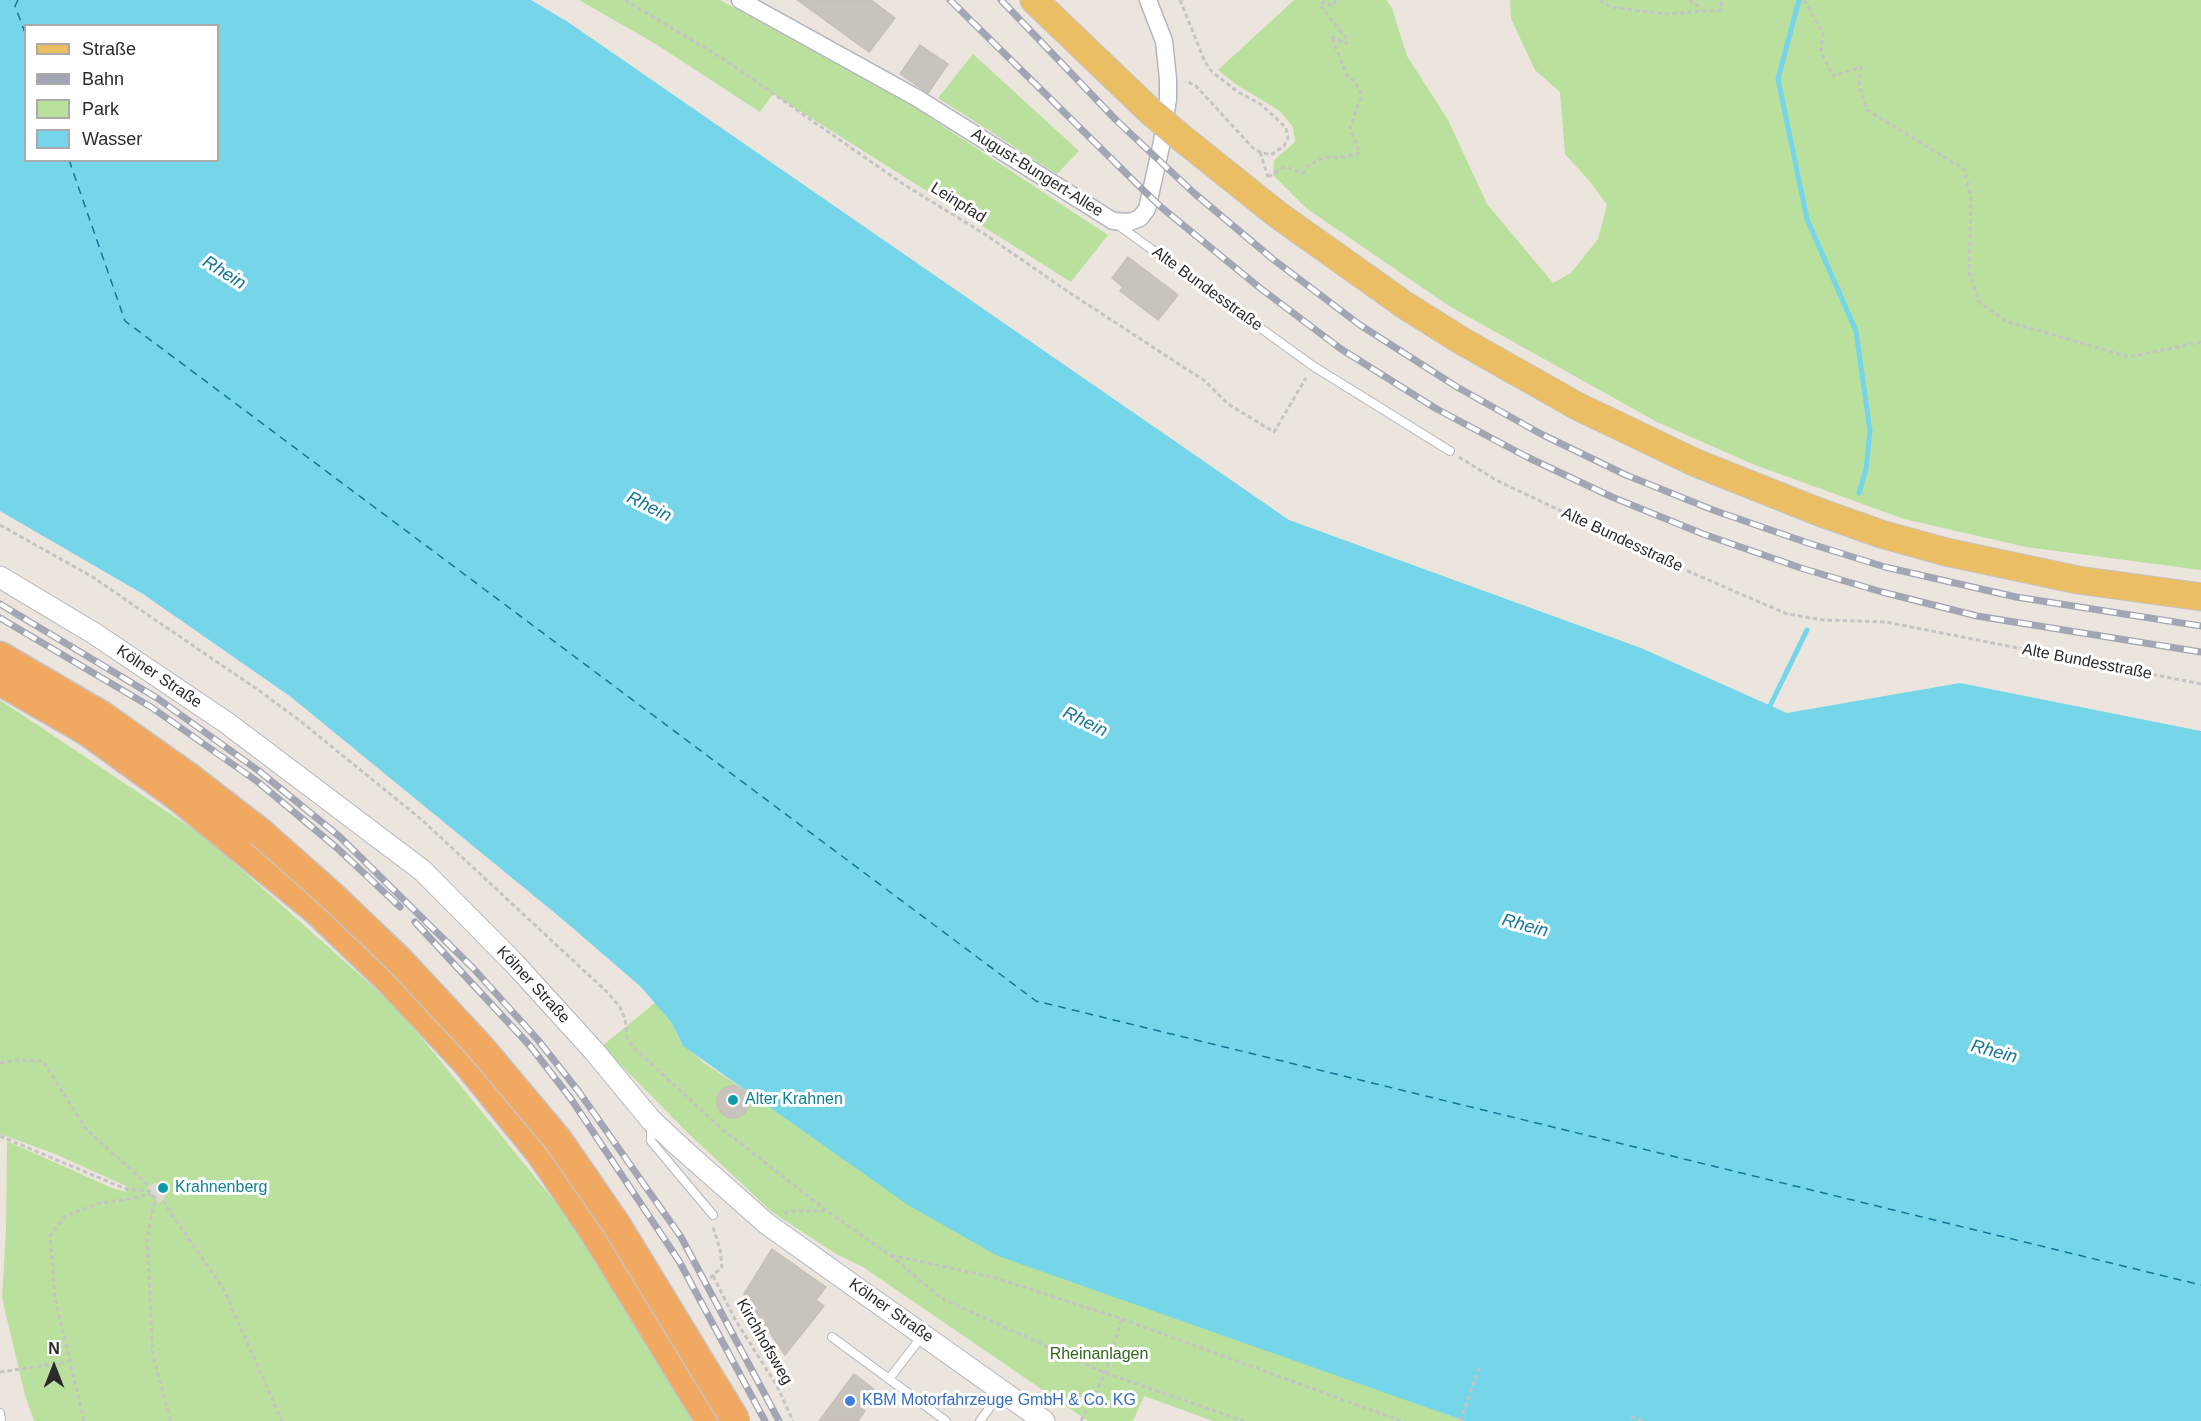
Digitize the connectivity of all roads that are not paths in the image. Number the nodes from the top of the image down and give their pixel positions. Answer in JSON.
{"nodes":[{"id":1,"x":740,"y":0,"type":"edge"},
{"id":2,"x":1034,"y":0,"type":"edge"},
{"id":3,"x":1148,"y":0,"type":"edge"},
{"id":4,"x":1113,"y":221,"type":"junction"},
{"id":5,"x":1450,"y":452,"type":"road end"},
{"id":6,"x":0,"y":578,"type":"edge"},
{"id":7,"x":2201,"y":597,"type":"edge"},
{"id":8,"x":0,"y":656,"type":"edge"},
{"id":9,"x":0,"y":681,"type":"edge"},
{"id":10,"x":651,"y":1120,"type":"junction"},
{"id":11,"x":713,"y":1215,"type":"road end"},
{"id":12,"x":923,"y":1334,"type":"junction"},
{"id":13,"x":832,"y":1337,"type":"dead end"},
{"id":14,"x":889,"y":1379,"type":"junction"},
{"id":15,"x":1001,"y":1391,"type":"junction"},
{"id":16,"x":0,"y":1413,"type":"edge"},
{"id":17,"x":1,"y":1421,"type":"edge"},
{"id":18,"x":710,"y":1421,"type":"edge"},
{"id":19,"x":736,"y":1421,"type":"edge"},
{"id":20,"x":946,"y":1421,"type":"edge"},
{"id":21,"x":980,"y":1421,"type":"edge"},
{"id":22,"x":1044,"y":1421,"type":"edge"}],
"edges":[{"from":1,"to":4,"type":"street","name":"August-Bungert-Allee"},
{"from":2,"to":7,"type":"main road","bridge":true},
{"from":3,"to":4,"type":"street","name":"August-Bungert-Allee"},
{"from":4,"to":5,"type":"lane","name":"Alte Bundesstraße"},
{"from":6,"to":10,"type":"street","name":"Kölner Straße"},
{"from":8,"to":19,"type":"highway","bridge":true},
{"from":9,"to":18,"type":"highway"},
{"from":10,"to":11,"type":"lane"},
{"from":10,"to":12,"type":"street","name":"Kölner Straße"},
{"from":12,"to":14,"type":"lane"},
{"from":12,"to":15,"type":"street","name":"Kölner Straße"},
{"from":13,"to":14,"type":"lane"},
{"from":14,"to":20,"type":"lane"},
{"from":15,"to":21,"type":"lane"},
{"from":15,"to":22,"type":"street","name":"Kölner Straße"},
{"from":16,"to":17,"type":"lane"}]}
